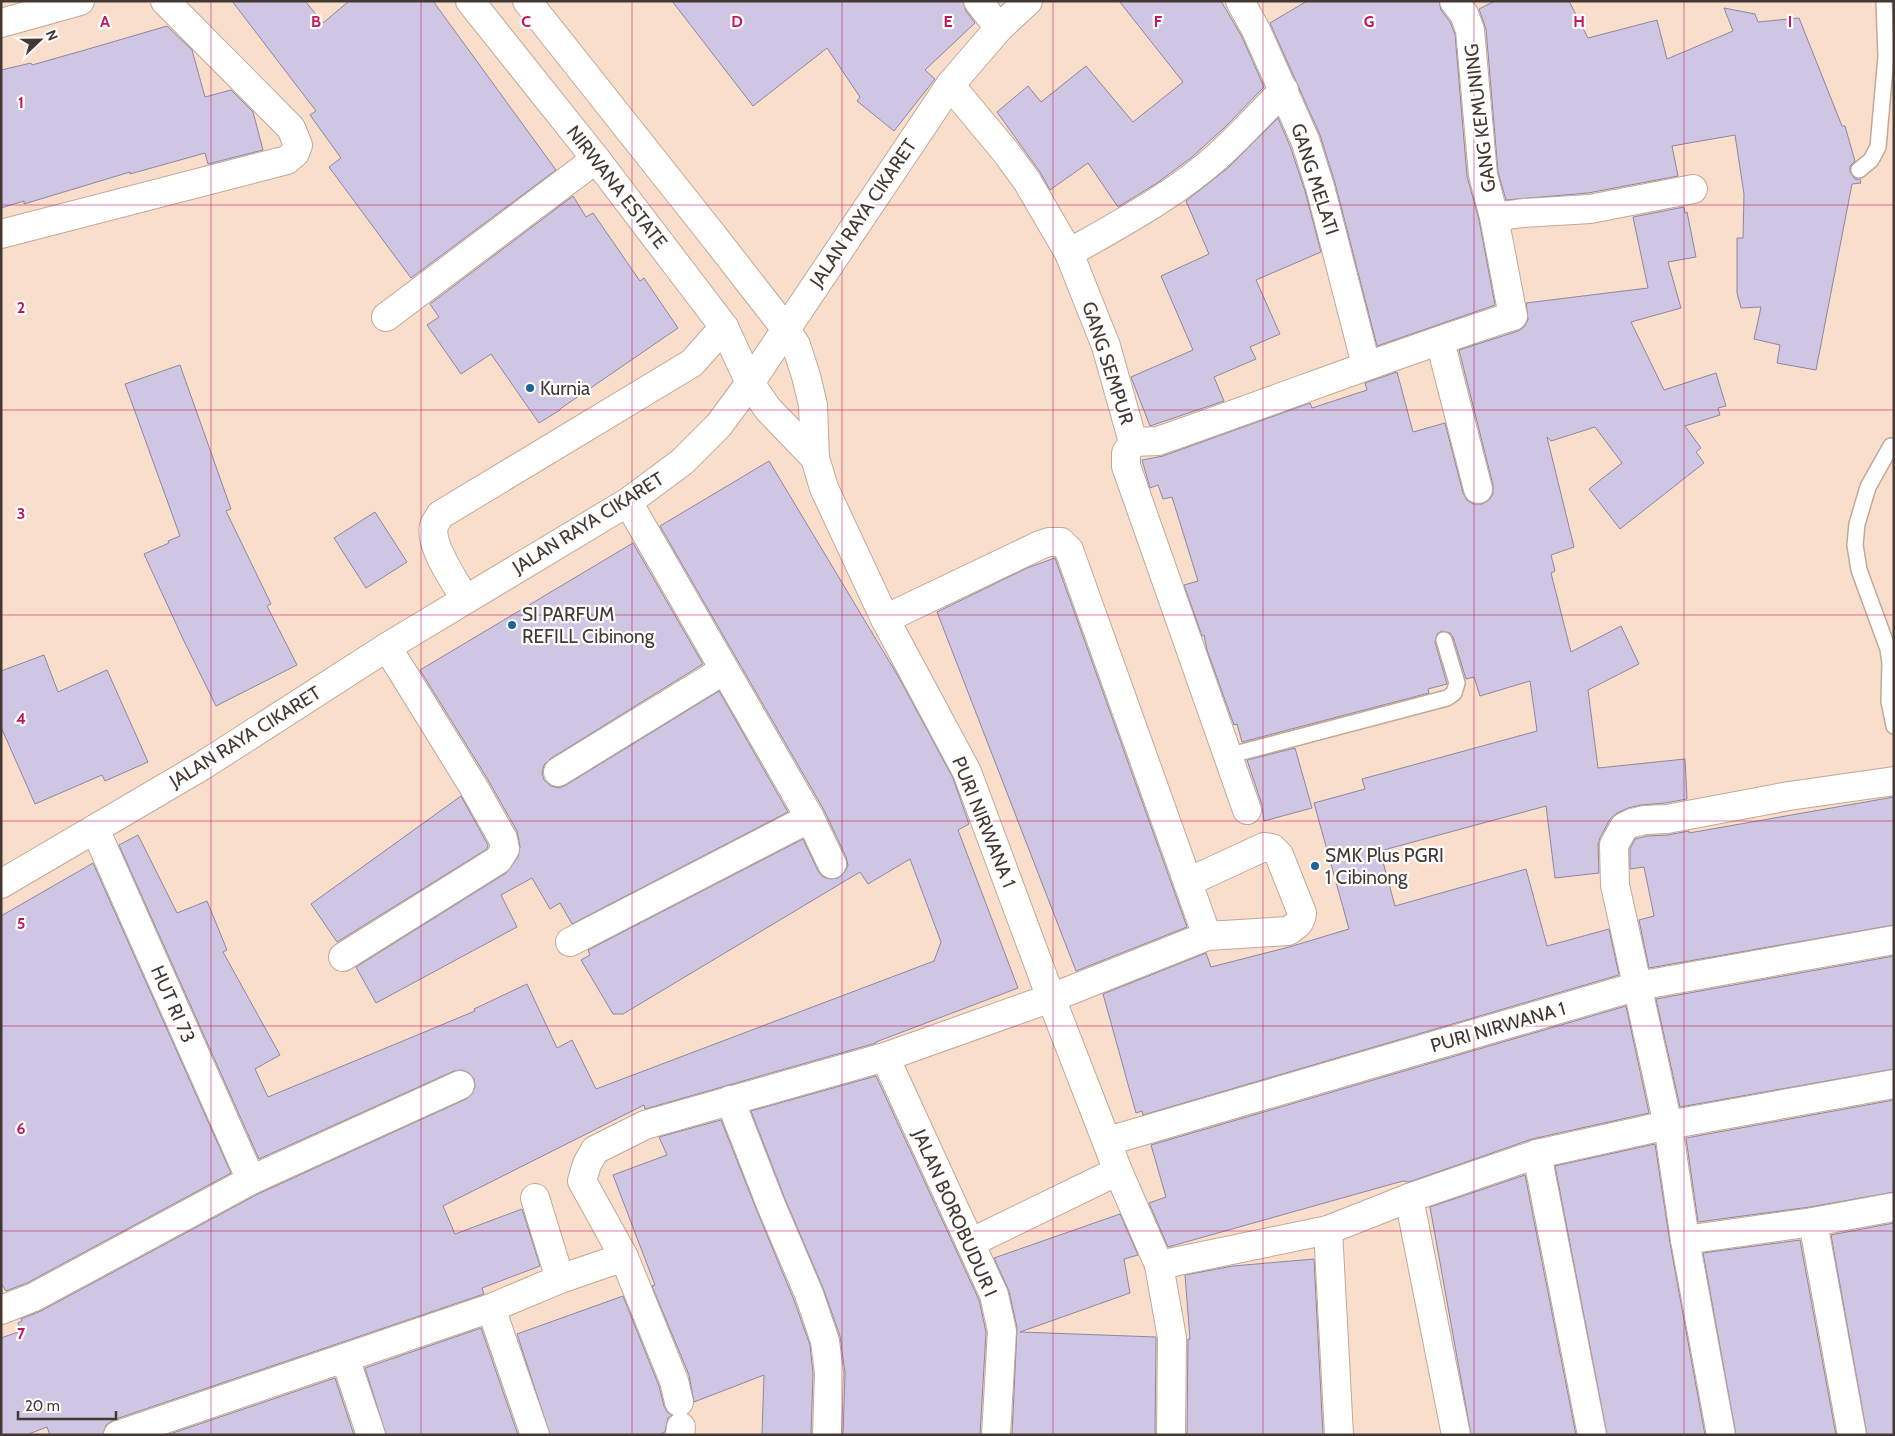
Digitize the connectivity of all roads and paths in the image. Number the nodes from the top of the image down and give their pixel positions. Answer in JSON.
{"nodes":[{"id":1,"x":80,"y":1,"type":"edge"},
{"id":2,"x":165,"y":1,"type":"edge"},
{"id":3,"x":470,"y":1,"type":"edge"},
{"id":4,"x":526,"y":1,"type":"edge"},
{"id":5,"x":978,"y":1,"type":"edge"},
{"id":6,"x":1028,"y":1,"type":"edge"},
{"id":7,"x":1240,"y":1,"type":"edge"},
{"id":8,"x":1454,"y":1,"type":"edge"},
{"id":9,"x":1884,"y":1,"type":"edge"},
{"id":10,"x":1,"y":23,"type":"edge"},
{"id":11,"x":999,"y":28,"type":"junction"},
{"id":12,"x":950,"y":85,"type":"junction"},
{"id":13,"x":1284,"y":90,"type":"junction"},
{"id":14,"x":596,"y":159,"type":"junction"},
{"id":15,"x":1859,"y":170,"type":"dead end"},
{"id":16,"x":1693,"y":189,"type":"dead end"},
{"id":17,"x":1494,"y":217,"type":"junction"},
{"id":18,"x":1,"y":234,"type":"edge"},
{"id":19,"x":1069,"y":253,"type":"junction"},
{"id":20,"x":386,"y":317,"type":"dead end"},
{"id":21,"x":724,"y":328,"type":"junction"},
{"id":22,"x":785,"y":328,"type":"junction"},
{"id":23,"x":1440,"y":341,"type":"junction"},
{"id":24,"x":1366,"y":365,"type":"junction"},
{"id":25,"x":750,"y":382,"type":"junction"},
{"id":26,"x":1133,"y":442,"type":"junction"},
{"id":27,"x":1891,"y":446,"type":"dead end"},
{"id":28,"x":816,"y":458,"type":"junction"},
{"id":29,"x":1478,"y":490,"type":"dead end"},
{"id":30,"x":628,"y":502,"type":"junction"},
{"id":31,"x":465,"y":599,"type":"junction"},
{"id":32,"x":885,"y":619,"type":"junction"},
{"id":33,"x":1444,"y":640,"type":"dead end"},
{"id":34,"x":387,"y":647,"type":"junction"},
{"id":35,"x":724,"y":670,"type":"junction"},
{"id":36,"x":1894,"y":726,"type":"edge"},
{"id":37,"x":1228,"y":756,"type":"junction"},
{"id":38,"x":558,"y":772,"type":"dead end"},
{"id":39,"x":1894,"y":781,"type":"edge"},
{"id":40,"x":1247,"y":810,"type":"dead end"},
{"id":41,"x":810,"y":818,"type":"junction"},
{"id":42,"x":95,"y":829,"type":"junction"},
{"id":43,"x":832,"y":864,"type":"dead end"},
{"id":44,"x":1188,"y":882,"type":"junction"},
{"id":45,"x":1,"y":884,"type":"edge"},
{"id":46,"x":1207,"y":936,"type":"junction"},
{"id":47,"x":1894,"y":940,"type":"edge"},
{"id":48,"x":570,"y":942,"type":"dead end"},
{"id":49,"x":343,"y":957,"type":"dead end"},
{"id":50,"x":1638,"y":986,"type":"junction"},
{"id":51,"x":1051,"y":998,"type":"junction"},
{"id":52,"x":885,"y":1057,"type":"junction"},
{"id":53,"x":1894,"y":1084,"type":"edge"},
{"id":54,"x":460,"y":1085,"type":"dead end"},
{"id":55,"x":730,"y":1100,"type":"junction"},
{"id":56,"x":1668,"y":1126,"type":"junction"},
{"id":57,"x":1108,"y":1140,"type":"junction"},
{"id":58,"x":1537,"y":1154,"type":"junction"},
{"id":59,"x":1118,"y":1171,"type":"junction"},
{"id":60,"x":251,"y":1180,"type":"junction"},
{"id":61,"x":535,"y":1198,"type":"dead end"},
{"id":62,"x":1409,"y":1198,"type":"junction"},
{"id":63,"x":1894,"y":1207,"type":"edge"},
{"id":64,"x":1813,"y":1222,"type":"junction"},
{"id":65,"x":1328,"y":1230,"type":"junction"},
{"id":66,"x":1685,"y":1240,"type":"junction"},
{"id":67,"x":970,"y":1243,"type":"junction"},
{"id":68,"x":624,"y":1257,"type":"junction"},
{"id":69,"x":1160,"y":1265,"type":"junction"},
{"id":70,"x":560,"y":1279,"type":"junction"},
{"id":71,"x":491,"y":1308,"type":"junction"},
{"id":72,"x":1,"y":1310,"type":"edge"},
{"id":73,"x":345,"y":1358,"type":"junction"},
{"id":74,"x":680,"y":1421,"type":"edge"},
{"id":75,"x":118,"y":1435,"type":"edge"},
{"id":76,"x":371,"y":1435,"type":"edge"},
{"id":77,"x":536,"y":1435,"type":"edge"},
{"id":78,"x":827,"y":1435,"type":"edge"},
{"id":79,"x":996,"y":1435,"type":"edge"},
{"id":80,"x":1171,"y":1435,"type":"edge"},
{"id":81,"x":1339,"y":1435,"type":"edge"},
{"id":82,"x":1456,"y":1435,"type":"edge"},
{"id":83,"x":1592,"y":1435,"type":"edge"},
{"id":84,"x":1721,"y":1435,"type":"edge"},
{"id":85,"x":1852,"y":1435,"type":"edge"}],
"edges":[{"from":1,"to":10,"type":"street"},
{"from":2,"to":18,"type":"street"},
{"from":3,"to":14,"type":"street","name":"NIRWANA ESTATE"},
{"from":4,"to":22,"type":"street"},
{"from":5,"to":11,"type":"street"},
{"from":6,"to":11,"type":"street","name":"JALAN RAYA CIKARET"},
{"from":7,"to":13,"type":"street","name":"GANG MELATI"},
{"from":8,"to":17,"type":"street","name":"GANG KEMUNING"},
{"from":9,"to":15,"type":"lane"},
{"from":11,"to":12,"type":"street","name":"JALAN RAYA CIKARET"},
{"from":12,"to":19,"type":"street","name":"GANG SEMPUR"},
{"from":12,"to":22,"type":"street","name":"JALAN RAYA CIKARET"},
{"from":13,"to":19,"type":"street"},
{"from":13,"to":24,"type":"street","name":"GANG MELATI"},
{"from":14,"to":20,"type":"street"},
{"from":14,"to":21,"type":"street","name":"NIRWANA ESTATE"},
{"from":16,"to":17,"type":"street","name":"GANG KEMUNING"},
{"from":17,"to":23,"type":"street"},
{"from":19,"to":26,"type":"street","name":"GANG SEMPUR"},
{"from":21,"to":25,"type":"street","name":"NIRWANA ESTATE"},
{"from":21,"to":31,"type":"street"},
{"from":22,"to":25,"type":"street","name":"JALAN RAYA CIKARET"},
{"from":22,"to":28,"type":"street","name":"PURI NIRWANA 1"},
{"from":23,"to":24,"type":"street"},
{"from":23,"to":29,"type":"street"},
{"from":24,"to":26,"type":"street"},
{"from":25,"to":28,"type":"street","name":"PURI NIRWANA 1"},
{"from":25,"to":30,"type":"street","name":"JALAN RAYA CIKARET"},
{"from":26,"to":37,"type":"street","name":"GANG SEMPUR"},
{"from":27,"to":36,"type":"lane"},
{"from":28,"to":32,"type":"street","name":"PURI NIRWANA 1"},
{"from":30,"to":31,"type":"street","name":"JALAN RAYA CIKARET"},
{"from":30,"to":35,"type":"street"},
{"from":31,"to":34,"type":"street","name":"JALAN RAYA CIKARET"},
{"from":32,"to":44,"type":"street"},
{"from":32,"to":51,"type":"street","name":"PURI NIRWANA 1"},
{"from":33,"to":37,"type":"lane"},
{"from":34,"to":42,"type":"street","name":"JALAN RAYA CIKARET"},
{"from":34,"to":49,"type":"street"},
{"from":35,"to":38,"type":"street"},
{"from":35,"to":41,"type":"street"},
{"from":37,"to":40,"type":"street","name":"GANG SEMPUR"},
{"from":39,"to":50,"type":"street"},
{"from":41,"to":43,"type":"street"},
{"from":41,"to":48,"type":"street"},
{"from":42,"to":45,"type":"street","name":"JALAN RAYA CIKARET"},
{"from":42,"to":60,"type":"street","name":"HUT RI 73"},
{"from":44,"to":46,"type":"street"},
{"from":44,"to":46,"type":"street"},
{"from":46,"to":51,"type":"street"},
{"from":47,"to":50,"type":"street","name":"PURI NIRWANA 1"},
{"from":50,"to":56,"type":"street"},
{"from":50,"to":57,"type":"street","name":"PURI NIRWANA 1"},
{"from":51,"to":52,"type":"street"},
{"from":51,"to":57,"type":"street","name":"PURI NIRWANA 1"},
{"from":52,"to":55,"type":"street"},
{"from":52,"to":67,"type":"street","name":"JALAN BOROBUDUR I"},
{"from":53,"to":56,"type":"street"},
{"from":54,"to":60,"type":"street"},
{"from":55,"to":68,"type":"street"},
{"from":55,"to":78,"type":"street"},
{"from":56,"to":58,"type":"street"},
{"from":56,"to":66,"type":"street"},
{"from":57,"to":59,"type":"street","name":"PURI NIRWANA 1"},
{"from":58,"to":62,"type":"street"},
{"from":58,"to":83,"type":"street"},
{"from":59,"to":67,"type":"street"},
{"from":59,"to":69,"type":"street","name":"PURI NIRWANA 1"},
{"from":60,"to":72,"type":"street"},
{"from":61,"to":70,"type":"street"},
{"from":62,"to":65,"type":"street"},
{"from":62,"to":82,"type":"street"},
{"from":63,"to":64,"type":"street"},
{"from":64,"to":66,"type":"street"},
{"from":64,"to":85,"type":"street"},
{"from":65,"to":69,"type":"street"},
{"from":65,"to":81,"type":"street"},
{"from":66,"to":84,"type":"street"},
{"from":67,"to":79,"type":"street","name":"JALAN BOROBUDUR I"},
{"from":68,"to":70,"type":"street"},
{"from":68,"to":74,"type":"street"},
{"from":69,"to":80,"type":"street","name":"PURI NIRWANA 1"},
{"from":70,"to":71,"type":"street"},
{"from":71,"to":73,"type":"street"},
{"from":71,"to":77,"type":"street"},
{"from":73,"to":75,"type":"street"},
{"from":73,"to":76,"type":"street"}]}
